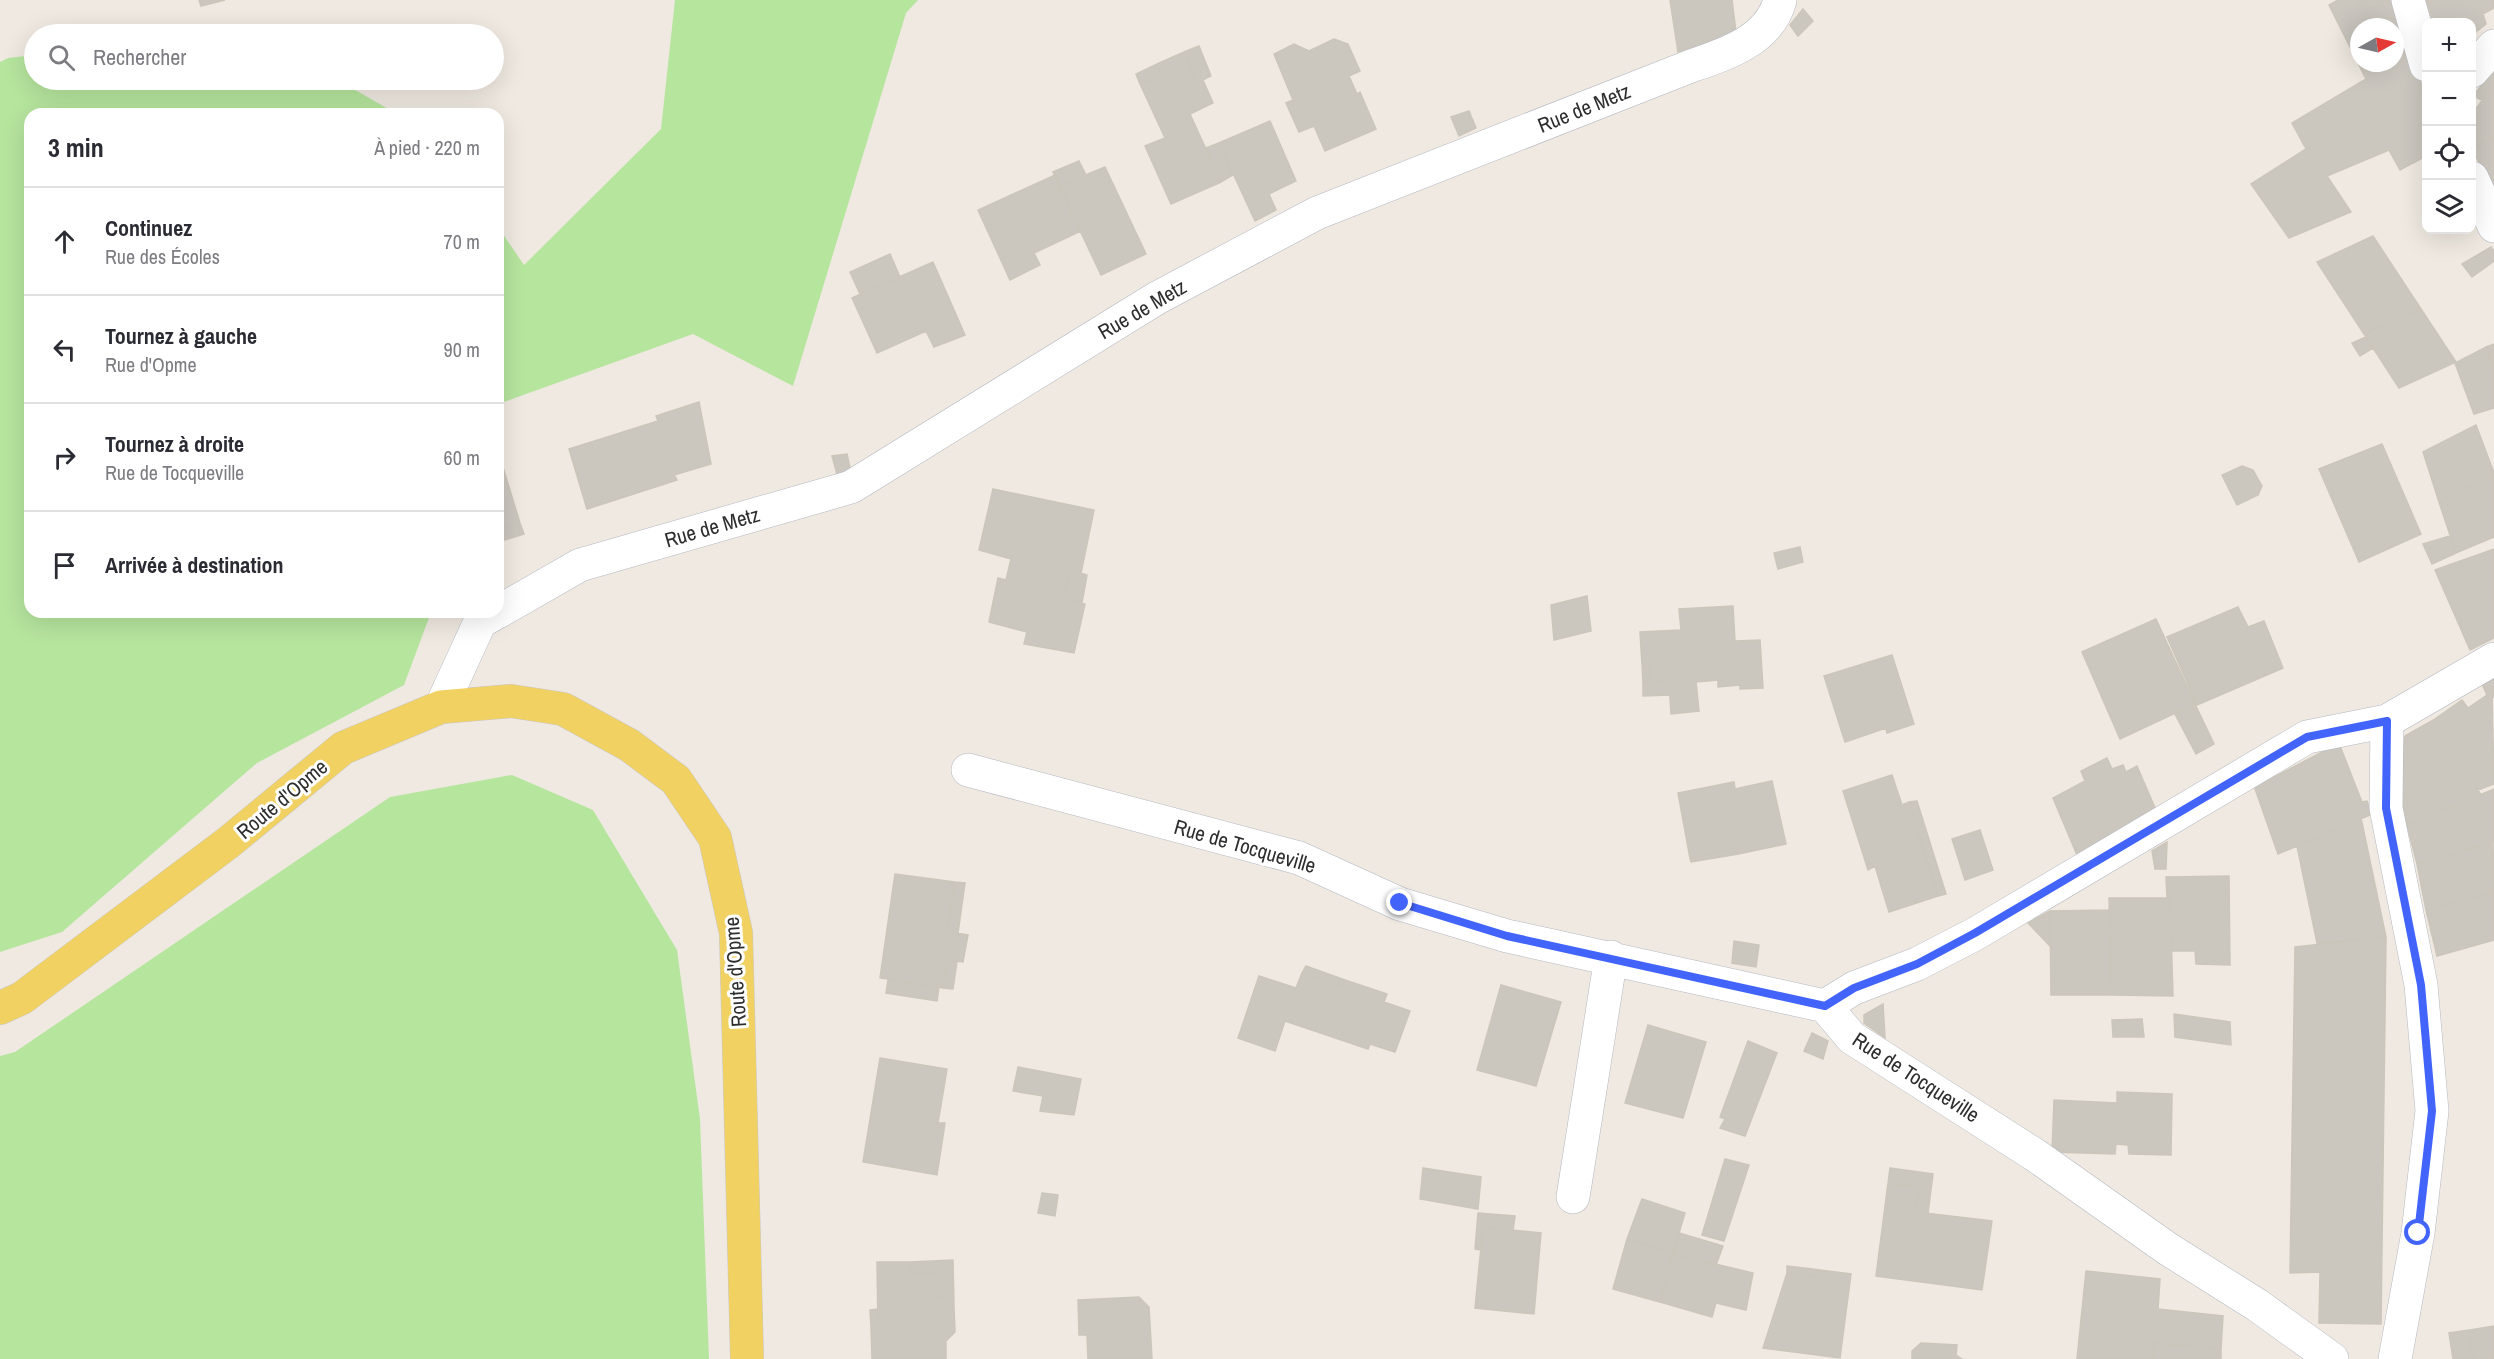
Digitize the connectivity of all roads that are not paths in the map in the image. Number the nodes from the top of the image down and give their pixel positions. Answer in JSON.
{"nodes":[{"id":1,"x":1780,"y":0,"type":"edge"},
{"id":2,"x":2408,"y":0,"type":"edge"},
{"id":3,"x":2494,"y":46,"type":"edge"},
{"id":4,"x":2422,"y":48,"type":"edge"},
{"id":5,"x":2476,"y":66,"type":"edge"},
{"id":6,"x":2473,"y":180,"type":"edge"},
{"id":7,"x":2494,"y":226,"type":"edge"},
{"id":8,"x":504,"y":609,"type":"edge"},
{"id":9,"x":487,"y":618,"type":"edge"},
{"id":10,"x":2494,"y":659,"type":"edge"},
{"id":11,"x":441,"y":707,"type":"junction"},
{"id":12,"x":2387,"y":721,"type":"junction"},
{"id":13,"x":968,"y":771,"type":"dead end"},
{"id":14,"x":1611,"y":957,"type":"junction"},
{"id":15,"x":1825,"y":1006,"type":"junction"},
{"id":16,"x":0,"y":1008,"type":"edge"},
{"id":17,"x":1573,"y":1197,"type":"dead end"},
{"id":18,"x":747,"y":1359,"type":"edge"},
{"id":19,"x":2332,"y":1359,"type":"edge"},
{"id":20,"x":2395,"y":1359,"type":"edge"}],
"edges":[{"from":1,"to":8,"type":"street","name":"Rue de Metz"},
{"from":2,"to":4,"type":"street"},
{"from":3,"to":5,"type":"street"},
{"from":6,"to":7,"type":"street"},
{"from":9,"to":11,"type":"street","name":"Rue de Metz"},
{"from":10,"to":12,"type":"street"},
{"from":11,"to":16,"type":"main road","name":"Route d'Opme"},
{"from":11,"to":18,"type":"main road","name":"Route d'Opme"},
{"from":12,"to":15,"type":"street"},
{"from":12,"to":20,"type":"street"},
{"from":13,"to":14,"type":"street","name":"Rue de Tocqueville"},
{"from":14,"to":15,"type":"street","name":"Rue de Tocqueville"},
{"from":14,"to":17,"type":"street"},
{"from":15,"to":19,"type":"street","name":"Rue de Tocqueville"}]}
